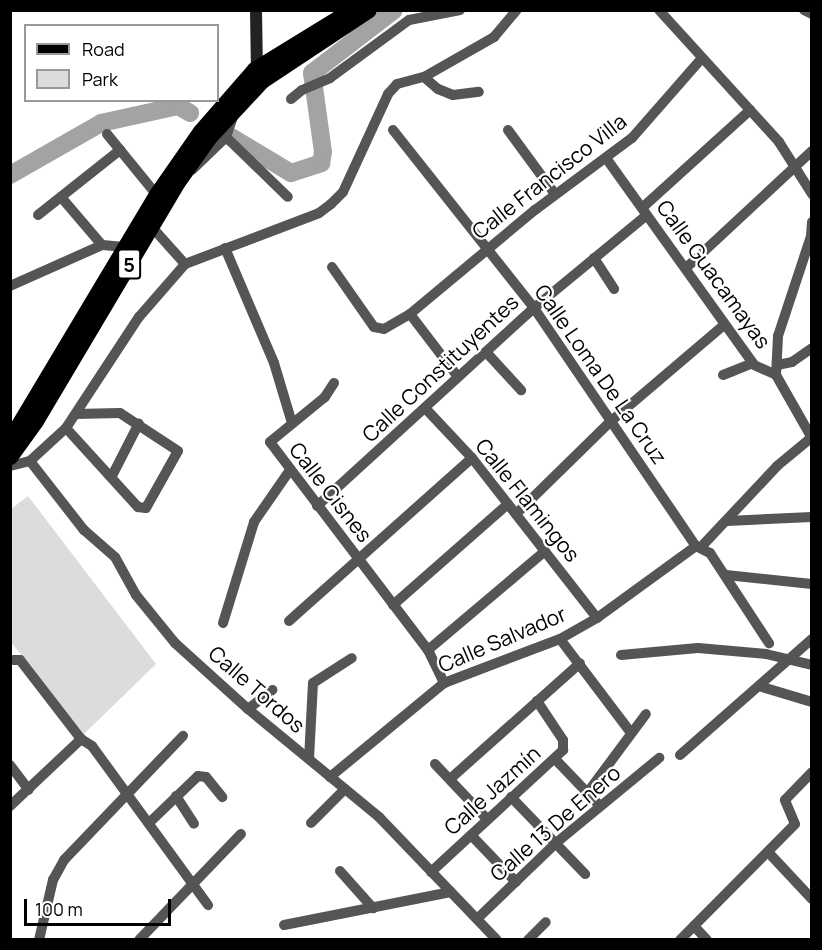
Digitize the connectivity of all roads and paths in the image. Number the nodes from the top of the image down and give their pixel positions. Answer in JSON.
{"nodes":[{"id":1,"x":256,"y":10,"type":"edge"},
{"id":2,"x":350,"y":10,"type":"edge"},
{"id":3,"x":369,"y":10,"type":"edge"},
{"id":4,"x":460,"y":10,"type":"edge"},
{"id":5,"x":517,"y":10,"type":"edge"},
{"id":6,"x":659,"y":10,"type":"edge"},
{"id":7,"x":804,"y":10,"type":"edge"},
{"id":8,"x":811,"y":14,"type":"edge"},
{"id":9,"x":702,"y":58,"type":"junction"},
{"id":10,"x":258,"y":75,"type":"junction"},
{"id":11,"x":424,"y":77,"type":"junction"},
{"id":12,"x":479,"y":92,"type":"dead end"},
{"id":13,"x":291,"y":99,"type":"dead end"},
{"id":14,"x":237,"y":107,"type":"junction"},
{"id":15,"x":750,"y":110,"type":"junction"},
{"id":16,"x":393,"y":130,"type":"dead end"},
{"id":17,"x":508,"y":130,"type":"dead end"},
{"id":18,"x":107,"y":134,"type":"dead end"},
{"id":19,"x":226,"y":137,"type":"junction"},
{"id":20,"x":120,"y":150,"type":"junction"},
{"id":21,"x":812,"y":151,"type":"edge"},
{"id":22,"x":606,"y":158,"type":"junction"},
{"id":23,"x":794,"y":165,"type":"junction"},
{"id":24,"x":178,"y":182,"type":"junction"},
{"id":25,"x":156,"y":194,"type":"junction"},
{"id":26,"x":555,"y":194,"type":"junction"},
{"id":27,"x":812,"y":194,"type":"edge"},
{"id":28,"x":61,"y":196,"type":"junction"},
{"id":29,"x":288,"y":197,"type":"dead end"},
{"id":30,"x":644,"y":211,"type":"junction"},
{"id":31,"x":38,"y":215,"type":"dead end"},
{"id":32,"x":812,"y":222,"type":"edge"},
{"id":33,"x":151,"y":226,"type":"junction"},
{"id":34,"x":102,"y":245,"type":"junction"},
{"id":35,"x":125,"y":247,"type":"junction"},
{"id":36,"x":225,"y":248,"type":"junction"},
{"id":37,"x":487,"y":249,"type":"junction"},
{"id":38,"x":594,"y":258,"type":"junction"},
{"id":39,"x":185,"y":264,"type":"junction"},
{"id":40,"x":332,"y":267,"type":"dead end"},
{"id":41,"x":686,"y":268,"type":"junction"},
{"id":42,"x":10,"y":286,"type":"edge"},
{"id":43,"x":614,"y":289,"type":"dead end"},
{"id":44,"x":534,"y":308,"type":"junction"},
{"id":45,"x":410,"y":314,"type":"junction"},
{"id":46,"x":724,"y":325,"type":"junction"},
{"id":47,"x":812,"y":348,"type":"edge"},
{"id":48,"x":486,"y":352,"type":"junction"},
{"id":49,"x":753,"y":363,"type":"junction"},
{"id":50,"x":776,"y":370,"type":"junction"},
{"id":51,"x":723,"y":375,"type":"dead end"},
{"id":52,"x":458,"y":377,"type":"junction"},
{"id":53,"x":334,"y":383,"type":"dead end"},
{"id":54,"x":521,"y":390,"type":"dead end"},
{"id":55,"x":426,"y":409,"type":"junction"},
{"id":56,"x":76,"y":414,"type":"junction"},
{"id":57,"x":610,"y":422,"type":"junction"},
{"id":58,"x":139,"y":423,"type":"junction"},
{"id":59,"x":292,"y":423,"type":"junction"},
{"id":60,"x":66,"y":428,"type":"junction"},
{"id":61,"x":811,"y":437,"type":"edge"},
{"id":62,"x":10,"y":438,"type":"edge"},
{"id":63,"x":10,"y":457,"type":"edge"},
{"id":64,"x":472,"y":458,"type":"junction"},
{"id":65,"x":30,"y":460,"type":"junction"},
{"id":66,"x":10,"y":466,"type":"edge"},
{"id":67,"x":290,"y":470,"type":"junction"},
{"id":68,"x":112,"y":476,"type":"junction"},
{"id":69,"x":508,"y":504,"type":"junction"},
{"id":70,"x":317,"y":506,"type":"junction"},
{"id":71,"x":516,"y":514,"type":"junction"},
{"id":72,"x":812,"y":517,"type":"edge"},
{"id":73,"x":727,"y":521,"type":"junction"},
{"id":74,"x":699,"y":546,"type":"junction"},
{"id":75,"x":544,"y":551,"type":"junction"},
{"id":76,"x":358,"y":558,"type":"junction"},
{"id":77,"x":726,"y":575,"type":"junction"},
{"id":78,"x":812,"y":584,"type":"edge"},
{"id":79,"x":393,"y":605,"type":"junction"},
{"id":80,"x":597,"y":618,"type":"junction"},
{"id":81,"x":289,"y":621,"type":"dead end"},
{"id":82,"x":223,"y":623,"type":"dead end"},
{"id":83,"x":560,"y":639,"type":"junction"},
{"id":84,"x":812,"y":639,"type":"edge"},
{"id":85,"x":769,"y":643,"type":"dead end"},
{"id":86,"x":428,"y":650,"type":"junction"},
{"id":87,"x":621,"y":655,"type":"dead end"},
{"id":88,"x":352,"y":658,"type":"dead end"},
{"id":89,"x":786,"y":658,"type":"junction"},
{"id":90,"x":10,"y":660,"type":"edge"},
{"id":91,"x":579,"y":663,"type":"junction"},
{"id":92,"x":812,"y":665,"type":"edge"},
{"id":93,"x":444,"y":683,"type":"junction"},
{"id":94,"x":759,"y":686,"type":"junction"},
{"id":95,"x":272,"y":690,"type":"dead end"},
{"id":96,"x":537,"y":701,"type":"junction"},
{"id":97,"x":812,"y":702,"type":"edge"},
{"id":98,"x":248,"y":709,"type":"junction"},
{"id":99,"x":646,"y":714,"type":"dead end"},
{"id":100,"x":631,"y":733,"type":"junction"},
{"id":101,"x":183,"y":736,"type":"dead end"},
{"id":102,"x":81,"y":739,"type":"junction"},
{"id":103,"x":680,"y":754,"type":"dead end"},
{"id":104,"x":659,"y":758,"type":"dead end"},
{"id":105,"x":309,"y":759,"type":"junction"},
{"id":106,"x":556,"y":760,"type":"junction"},
{"id":107,"x":435,"y":764,"type":"dead end"},
{"id":108,"x":10,"y":765,"type":"edge"},
{"id":109,"x":810,"y":776,"type":"edge"},
{"id":110,"x":330,"y":777,"type":"junction"},
{"id":111,"x":450,"y":779,"type":"junction"},
{"id":112,"x":345,"y":789,"type":"junction"},
{"id":113,"x":29,"y":790,"type":"junction"},
{"id":114,"x":127,"y":791,"type":"junction"},
{"id":115,"x":588,"y":792,"type":"junction"},
{"id":116,"x":176,"y":796,"type":"junction"},
{"id":117,"x":511,"y":796,"type":"junction"},
{"id":118,"x":222,"y":797,"type":"dead end"},
{"id":119,"x":10,"y":806,"type":"edge"},
{"id":120,"x":600,"y":806,"type":"junction"},
{"id":121,"x":487,"y":819,"type":"junction"},
{"id":122,"x":150,"y":822,"type":"junction"},
{"id":123,"x":310,"y":823,"type":"dead end"},
{"id":124,"x":194,"y":824,"type":"dead end"},
{"id":125,"x":241,"y":834,"type":"dead end"},
{"id":126,"x":471,"y":835,"type":"junction"},
{"id":127,"x":556,"y":843,"type":"junction"},
{"id":128,"x":768,"y":852,"type":"junction"},
{"id":129,"x":340,"y":871,"type":"dead end"},
{"id":130,"x":431,"y":872,"type":"junction"},
{"id":131,"x":585,"y":874,"type":"dead end"},
{"id":132,"x":516,"y":882,"type":"junction"},
{"id":133,"x":190,"y":883,"type":"junction"},
{"id":134,"x":451,"y":892,"type":"junction"},
{"id":135,"x":812,"y":899,"type":"edge"},
{"id":136,"x":208,"y":905,"type":"dead end"},
{"id":137,"x":373,"y":908,"type":"junction"},
{"id":138,"x":478,"y":918,"type":"junction"},
{"id":139,"x":546,"y":922,"type":"dead end"},
{"id":140,"x":284,"y":925,"type":"dead end"},
{"id":141,"x":694,"y":926,"type":"junction"},
{"id":142,"x":39,"y":939,"type":"edge"},
{"id":143,"x":139,"y":939,"type":"edge"},
{"id":144,"x":497,"y":939,"type":"edge"},
{"id":145,"x":528,"y":939,"type":"edge"},
{"id":146,"x":680,"y":939,"type":"edge"},
{"id":147,"x":707,"y":939,"type":"edge"}],
"edges":[{"from":1,"to":10,"type":"street"},
{"from":2,"to":10,"type":"main road","number":"5"},
{"from":3,"to":10,"type":"main road","number":"5"},
{"from":4,"to":13,"type":"street"},
{"from":5,"to":11,"type":"street"},
{"from":6,"to":9,"type":"street"},
{"from":7,"to":8,"type":"street"},
{"from":9,"to":15,"type":"street"},
{"from":9,"to":22,"type":"street","name":"Calle Francisco Villa"},
{"from":10,"to":14,"type":"main road","number":"5"},
{"from":10,"to":25,"type":"main road","number":"5"},
{"from":11,"to":12,"type":"street"},
{"from":11,"to":36,"type":"street"},
{"from":14,"to":19,"type":"street"},
{"from":14,"to":24,"type":"main road","number":"5"},
{"from":15,"to":23,"type":"street"},
{"from":15,"to":30,"type":"street","name":"Calle Constituyentes"},
{"from":16,"to":37,"type":"street","name":"Calle Loma De La Cruz"},
{"from":17,"to":26,"type":"street"},
{"from":18,"to":20,"type":"street"},
{"from":19,"to":24,"type":"street"},
{"from":19,"to":29,"type":"street"},
{"from":20,"to":25,"type":"street"},
{"from":20,"to":28,"type":"street"},
{"from":21,"to":23,"type":"street"},
{"from":22,"to":26,"type":"street","name":"Calle Francisco Villa"},
{"from":22,"to":30,"type":"street","name":"Calle Guacamayas"},
{"from":23,"to":27,"type":"street"},
{"from":23,"to":41,"type":"street"},
{"from":24,"to":33,"type":"main road","number":"5"},
{"from":25,"to":35,"type":"main road","number":"5"},
{"from":26,"to":37,"type":"street","name":"Calle Francisco Villa"},
{"from":28,"to":31,"type":"street"},
{"from":28,"to":34,"type":"street"},
{"from":30,"to":38,"type":"street","name":"Calle Constituyentes"},
{"from":30,"to":41,"type":"street","name":"Calle Guacamayas"},
{"from":32,"to":50,"type":"street"},
{"from":33,"to":39,"type":"street"},
{"from":33,"to":63,"type":"main road","number":"5"},
{"from":34,"to":35,"type":"street"},
{"from":34,"to":42,"type":"street"},
{"from":35,"to":62,"type":"main road","number":"5"},
{"from":36,"to":39,"type":"street"},
{"from":36,"to":59,"type":"street","name":"Calle Cisnes"},
{"from":37,"to":44,"type":"street","name":"Calle Loma De La Cruz"},
{"from":37,"to":45,"type":"street","name":"Calle Francisco Villa"},
{"from":38,"to":43,"type":"street"},
{"from":38,"to":44,"type":"street","name":"Calle Constituyentes"},
{"from":39,"to":56,"type":"street"},
{"from":40,"to":45,"type":"street","name":"Calle Francisco Villa"},
{"from":41,"to":46,"type":"street","name":"Calle Guacamayas"},
{"from":44,"to":48,"type":"street","name":"Calle Constituyentes"},
{"from":44,"to":57,"type":"street","name":"Calle Loma De La Cruz"},
{"from":45,"to":52,"type":"street"},
{"from":46,"to":49,"type":"street","name":"Calle Guacamayas"},
{"from":46,"to":57,"type":"street"},
{"from":47,"to":50,"type":"street"},
{"from":48,"to":52,"type":"street","name":"Calle Constituyentes"},
{"from":48,"to":54,"type":"street"},
{"from":49,"to":50,"type":"street","name":"Calle Guacamayas"},
{"from":49,"to":51,"type":"street"},
{"from":50,"to":61,"type":"street","name":"Calle Guacamayas"},
{"from":52,"to":55,"type":"street","name":"Calle Constituyentes"},
{"from":53,"to":59,"type":"street"},
{"from":55,"to":64,"type":"street","name":"Calle Flamingos"},
{"from":55,"to":70,"type":"street","name":"Calle Constituyentes"},
{"from":56,"to":58,"type":"street"},
{"from":56,"to":60,"type":"street"},
{"from":57,"to":71,"type":"street"},
{"from":57,"to":74,"type":"street","name":"Calle Loma De La Cruz"},
{"from":58,"to":68,"type":"street"},
{"from":58,"to":68,"type":"street"},
{"from":59,"to":67,"type":"street","name":"Calle Cisnes"},
{"from":60,"to":65,"type":"street"},
{"from":60,"to":68,"type":"street"},
{"from":61,"to":73,"type":"street","name":"Calle Salvador"},
{"from":64,"to":69,"type":"street","name":"Calle Flamingos"},
{"from":64,"to":76,"type":"street"},
{"from":65,"to":66,"type":"street"},
{"from":65,"to":98,"type":"street","name":"Calle Tordos"},
{"from":67,"to":70,"type":"street","name":"Calle Cisnes"},
{"from":67,"to":82,"type":"street"},
{"from":69,"to":71,"type":"street","name":"Calle Flamingos"},
{"from":69,"to":79,"type":"street"},
{"from":70,"to":76,"type":"street","name":"Calle Cisnes"},
{"from":71,"to":75,"type":"street","name":"Calle Flamingos"},
{"from":72,"to":73,"type":"street"},
{"from":73,"to":74,"type":"street","name":"Calle Salvador"},
{"from":74,"to":77,"type":"street","name":"Calle Loma De La Cruz"},
{"from":74,"to":80,"type":"street","name":"Calle Salvador"},
{"from":75,"to":80,"type":"street","name":"Calle Flamingos"},
{"from":75,"to":86,"type":"street"},
{"from":76,"to":79,"type":"street","name":"Calle Cisnes"},
{"from":76,"to":81,"type":"street"},
{"from":77,"to":78,"type":"street"},
{"from":77,"to":85,"type":"street","name":"Calle Loma De La Cruz"},
{"from":79,"to":86,"type":"street","name":"Calle Cisnes"},
{"from":80,"to":83,"type":"street","name":"Calle Salvador"},
{"from":83,"to":91,"type":"street"},
{"from":83,"to":93,"type":"street","name":"Calle Salvador"},
{"from":84,"to":89,"type":"street"},
{"from":86,"to":93,"type":"street","name":"Calle Cisnes"},
{"from":87,"to":89,"type":"street"},
{"from":88,"to":105,"type":"street"},
{"from":89,"to":92,"type":"street"},
{"from":89,"to":94,"type":"street"},
{"from":90,"to":102,"type":"street"},
{"from":91,"to":96,"type":"street"},
{"from":91,"to":100,"type":"street"},
{"from":93,"to":110,"type":"street","name":"Calle Salvador"},
{"from":94,"to":97,"type":"street"},
{"from":94,"to":103,"type":"street"},
{"from":95,"to":98,"type":"street"},
{"from":96,"to":106,"type":"street","name":"Calle Jazmín"},
{"from":96,"to":111,"type":"street"},
{"from":98,"to":105,"type":"street","name":"Calle Tordos"},
{"from":99,"to":100,"type":"street"},
{"from":100,"to":115,"type":"street"},
{"from":101,"to":114,"type":"street"},
{"from":102,"to":113,"type":"street"},
{"from":102,"to":114,"type":"street"},
{"from":104,"to":120,"type":"street","name":"Calle 13 De Enero"},
{"from":105,"to":110,"type":"street","name":"Calle Tordos"},
{"from":106,"to":115,"type":"street"},
{"from":106,"to":117,"type":"street","name":"Calle Jazmín"},
{"from":107,"to":111,"type":"street"},
{"from":108,"to":113,"type":"street"},
{"from":109,"to":128,"type":"street"},
{"from":110,"to":112,"type":"street","name":"Calle Tordos"},
{"from":111,"to":121,"type":"street"},
{"from":112,"to":123,"type":"street"},
{"from":112,"to":130,"type":"street","name":"Calle Tordos"},
{"from":113,"to":119,"type":"street"},
{"from":114,"to":122,"type":"street"},
{"from":114,"to":142,"type":"street"},
{"from":115,"to":120,"type":"street"},
{"from":116,"to":118,"type":"street"},
{"from":116,"to":122,"type":"street"},
{"from":116,"to":124,"type":"street"},
{"from":117,"to":121,"type":"street","name":"Calle Jazmín"},
{"from":117,"to":127,"type":"street"},
{"from":120,"to":127,"type":"street","name":"Calle 13 De Enero"},
{"from":121,"to":126,"type":"street","name":"Calle Jazmín"},
{"from":122,"to":133,"type":"street"},
{"from":125,"to":133,"type":"street"},
{"from":126,"to":130,"type":"street","name":"Calle Jazmín"},
{"from":126,"to":132,"type":"street"},
{"from":127,"to":131,"type":"street"},
{"from":127,"to":132,"type":"street","name":"Calle 13 De Enero"},
{"from":128,"to":135,"type":"street"},
{"from":128,"to":141,"type":"street"},
{"from":129,"to":137,"type":"street"},
{"from":130,"to":134,"type":"street","name":"Calle Tordos"},
{"from":132,"to":138,"type":"street","name":"Calle 13 De Enero"},
{"from":133,"to":136,"type":"street"},
{"from":133,"to":143,"type":"street"},
{"from":134,"to":137,"type":"street"},
{"from":134,"to":138,"type":"street","name":"Calle Tordos"},
{"from":137,"to":140,"type":"street"},
{"from":138,"to":144,"type":"street","name":"Calle Tordos"},
{"from":139,"to":145,"type":"street"},
{"from":141,"to":146,"type":"street"},
{"from":141,"to":147,"type":"street"}]}
